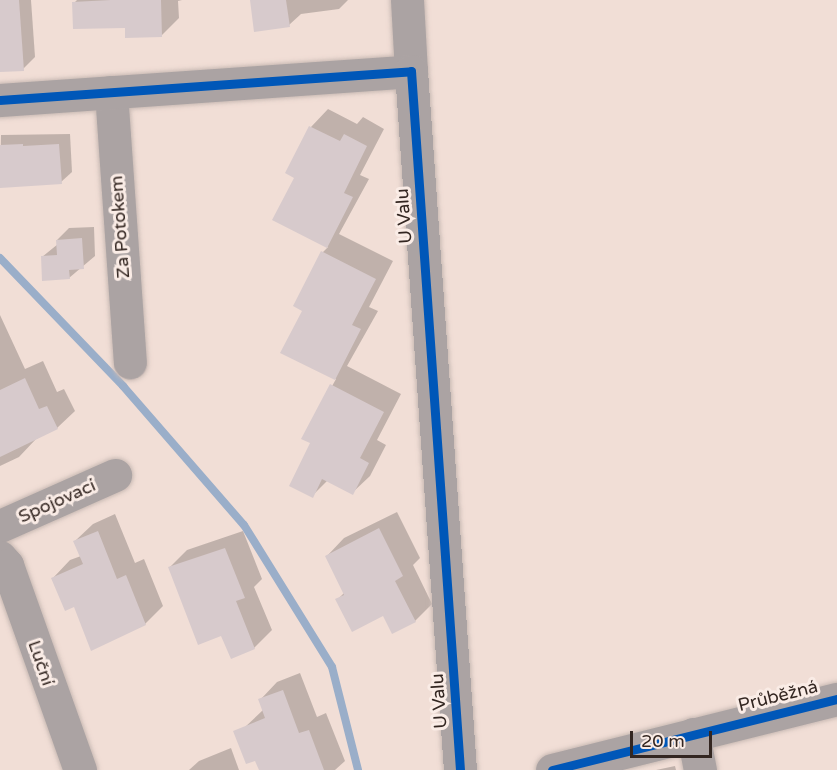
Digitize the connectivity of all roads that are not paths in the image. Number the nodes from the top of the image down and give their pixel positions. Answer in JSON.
{"nodes":[{"id":1,"x":407,"y":0,"type":"edge"},
{"id":2,"x":411,"y":71,"type":"junction"},
{"id":3,"x":111,"y":92,"type":"junction"},
{"id":4,"x":0,"y":100,"type":"edge"},
{"id":5,"x":130,"y":362,"type":"dead end"},
{"id":6,"x":114,"y":475,"type":"dead end"},
{"id":7,"x":0,"y":526,"type":"edge"},
{"id":8,"x":0,"y":557,"type":"edge"},
{"id":9,"x":837,"y":699,"type":"edge"},
{"id":10,"x":693,"y":734,"type":"junction"},
{"id":11,"x":80,"y":770,"type":"edge"},
{"id":12,"x":460,"y":770,"type":"edge"},
{"id":13,"x":552,"y":770,"type":"edge"},
{"id":14,"x":700,"y":770,"type":"edge"}],
"edges":[{"from":1,"to":2,"type":"street","name":"U Valu"},
{"from":2,"to":3,"type":"street"},
{"from":2,"to":12,"type":"street","name":"U Valu"},
{"from":3,"to":4,"type":"street"},
{"from":3,"to":5,"type":"street","name":"Za Potokem"},
{"from":6,"to":7,"type":"street","name":"Spojovací"},
{"from":8,"to":11,"type":"street","name":"Luční"},
{"from":9,"to":10,"type":"street","name":"Průběžná"},
{"from":10,"to":13,"type":"street","name":"Průběžná"},
{"from":10,"to":14,"type":"street"}]}
